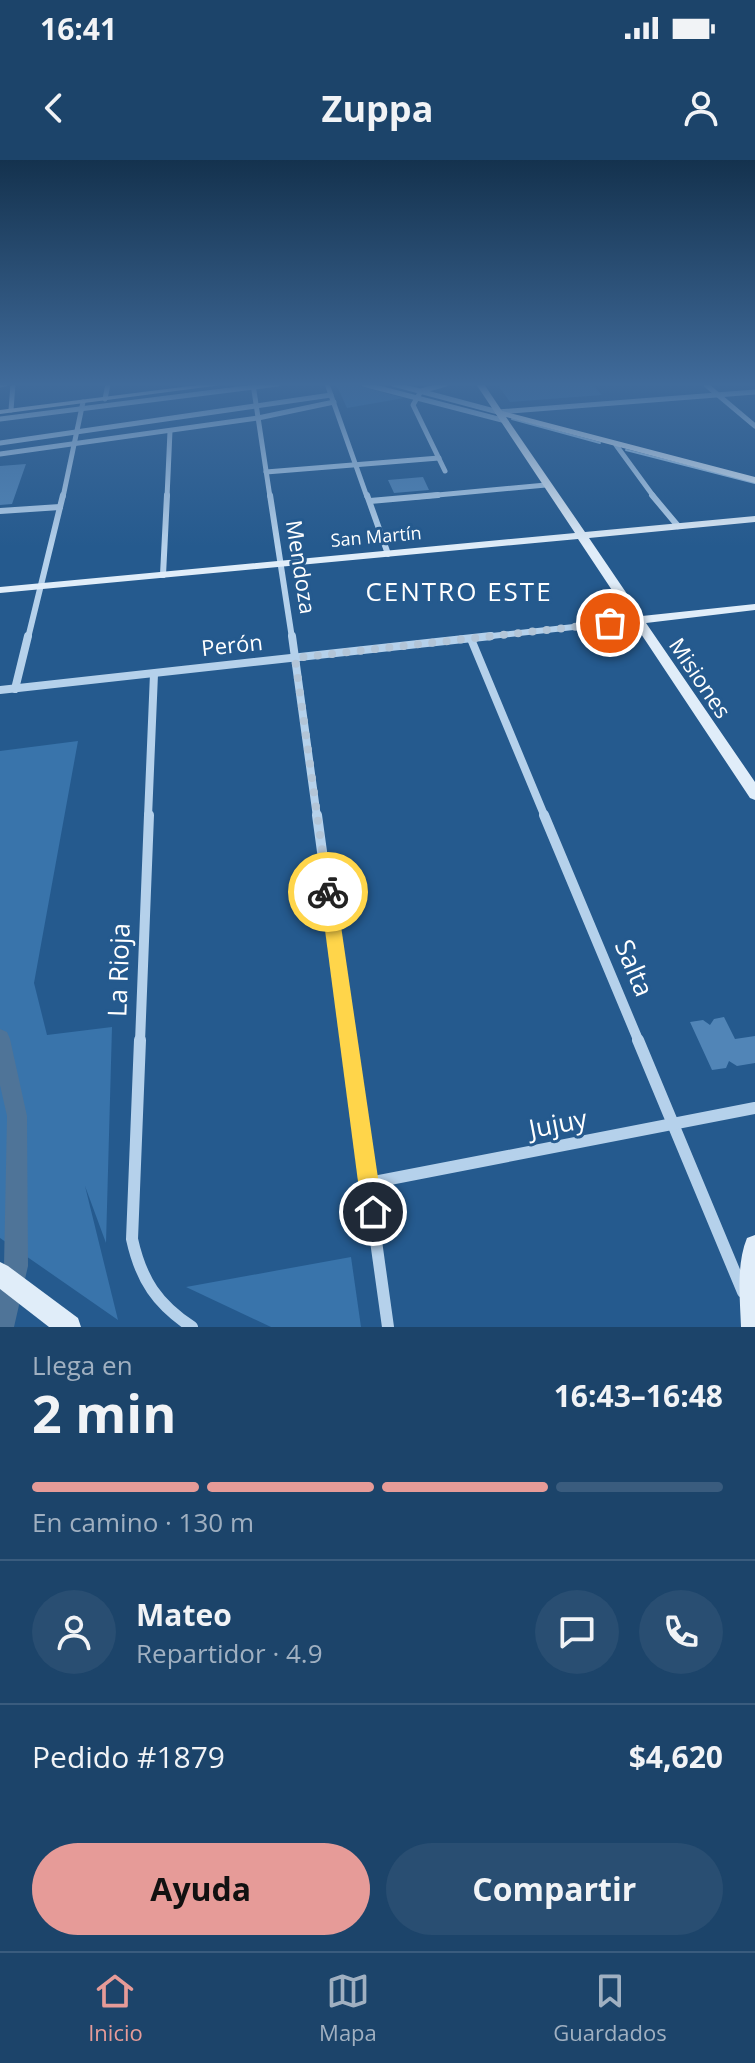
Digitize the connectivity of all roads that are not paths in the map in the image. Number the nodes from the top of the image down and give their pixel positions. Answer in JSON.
{"nodes":[{"id":1,"x":35,"y":438,"type":"edge"},
{"id":2,"x":77,"y":438,"type":"edge"},
{"id":3,"x":116,"y":438,"type":"edge"},
{"id":4,"x":170,"y":438,"type":"edge"},
{"id":5,"x":261,"y":438,"type":"edge"},
{"id":6,"x":347,"y":438,"type":"edge"},
{"id":7,"x":429,"y":438,"type":"edge"},
{"id":8,"x":515,"y":438,"type":"edge"},
{"id":9,"x":582,"y":438,"type":"edge"},
{"id":10,"x":0,"y":443,"type":"edge"},
{"id":11,"x":76,"y":444,"type":"junction"},
{"id":12,"x":617,"y":448,"type":"junction"},
{"id":13,"x":0,"y":454,"type":"edge"},
{"id":14,"x":439,"y":458,"type":"junction"},
{"id":15,"x":357,"y":465,"type":"junction"},
{"id":16,"x":445,"y":471,"type":"dead end"},
{"id":17,"x":266,"y":472,"type":"junction"},
{"id":18,"x":755,"y":480,"type":"edge"},
{"id":19,"x":546,"y":485,"type":"junction"},
{"id":20,"x":755,"y":488,"type":"edge"},
{"id":21,"x":370,"y":501,"type":"junction"},
{"id":22,"x":60,"y":507,"type":"junction"},
{"id":23,"x":0,"y":511,"type":"edge"},
{"id":24,"x":755,"y":519,"type":"edge"},
{"id":25,"x":678,"y":526,"type":"junction"},
{"id":26,"x":580,"y":535,"type":"junction"},
{"id":27,"x":388,"y":554,"type":"junction"},
{"id":28,"x":280,"y":564,"type":"junction"},
{"id":29,"x":163,"y":575,"type":"junction"},
{"id":30,"x":41,"y":586,"type":"junction"},
{"id":31,"x":0,"y":590,"type":"edge"},
{"id":32,"x":755,"y":607,"type":"edge"},
{"id":33,"x":637,"y":620,"type":"junction"},
{"id":34,"x":471,"y":639,"type":"junction"},
{"id":35,"x":295,"y":658,"type":"junction"},
{"id":36,"x":154,"y":674,"type":"junction"},
{"id":37,"x":15,"y":689,"type":"junction"},
{"id":38,"x":0,"y":690,"type":"edge"},
{"id":39,"x":755,"y":794,"type":"edge"},
{"id":40,"x":755,"y":1108,"type":"edge"},
{"id":41,"x":673,"y":1124,"type":"junction"},
{"id":42,"x":369,"y":1183,"type":"junction"},
{"id":43,"x":755,"y":1246,"type":"edge"},
{"id":44,"x":0,"y":1274,"type":"edge"},
{"id":45,"x":753,"y":1318,"type":"edge"},
{"id":46,"x":69,"y":1327,"type":"edge"},
{"id":47,"x":192,"y":1327,"type":"edge"},
{"id":48,"x":388,"y":1327,"type":"edge"}],
"edges":[{"from":1,"to":10,"type":"street"},
{"from":2,"to":11,"type":"street"},
{"from":3,"to":11,"type":"street"},
{"from":4,"to":29,"type":"street"},
{"from":5,"to":17,"type":"street","name":"Mendoza"},
{"from":6,"to":15,"type":"street"},
{"from":7,"to":14,"type":"street"},
{"from":8,"to":19,"type":"street","name":"Misiones"},
{"from":9,"to":12,"type":"street"},
{"from":11,"to":13,"type":"street"},
{"from":11,"to":22,"type":"street"},
{"from":12,"to":18,"type":"street"},
{"from":12,"to":20,"type":"street"},
{"from":12,"to":25,"type":"street"},
{"from":14,"to":15,"type":"street"},
{"from":14,"to":16,"type":"street"},
{"from":15,"to":17,"type":"street"},
{"from":15,"to":21,"type":"street"},
{"from":17,"to":28,"type":"street","name":"Mendoza"},
{"from":19,"to":21,"type":"street"},
{"from":19,"to":26,"type":"street","name":"Misiones"},
{"from":21,"to":27,"type":"street"},
{"from":22,"to":23,"type":"street"},
{"from":22,"to":30,"type":"street"},
{"from":24,"to":25,"type":"street","name":"San Martín"},
{"from":25,"to":26,"type":"street","name":"San Martín"},
{"from":26,"to":27,"type":"street","name":"San Martín"},
{"from":26,"to":33,"type":"street","name":"Misiones"},
{"from":27,"to":28,"type":"street","name":"San Martín"},
{"from":28,"to":29,"type":"street","name":"San Martín"},
{"from":28,"to":35,"type":"street","name":"Mendoza"},
{"from":29,"to":30,"type":"street","name":"San Martín"},
{"from":30,"to":31,"type":"street","name":"San Martín"},
{"from":30,"to":37,"type":"street"},
{"from":32,"to":33,"type":"street","name":"Perón"},
{"from":33,"to":34,"type":"street","name":"Perón"},
{"from":33,"to":39,"type":"street","name":"Misiones"},
{"from":34,"to":35,"type":"street","name":"Perón"},
{"from":34,"to":41,"type":"street","name":"Salta"},
{"from":35,"to":36,"type":"street","name":"Perón"},
{"from":35,"to":42,"type":"street","name":"Mendoza"},
{"from":36,"to":37,"type":"street","name":"Perón"},
{"from":36,"to":47,"type":"street","name":"La Rioja"},
{"from":37,"to":38,"type":"street","name":"Perón"},
{"from":40,"to":41,"type":"street","name":"Jujuy"},
{"from":41,"to":42,"type":"street","name":"Jujuy"},
{"from":41,"to":45,"type":"street","name":"Salta"},
{"from":42,"to":48,"type":"street","name":"Mendoza"},
{"from":43,"to":45,"type":"street"},
{"from":44,"to":46,"type":"street"}]}
